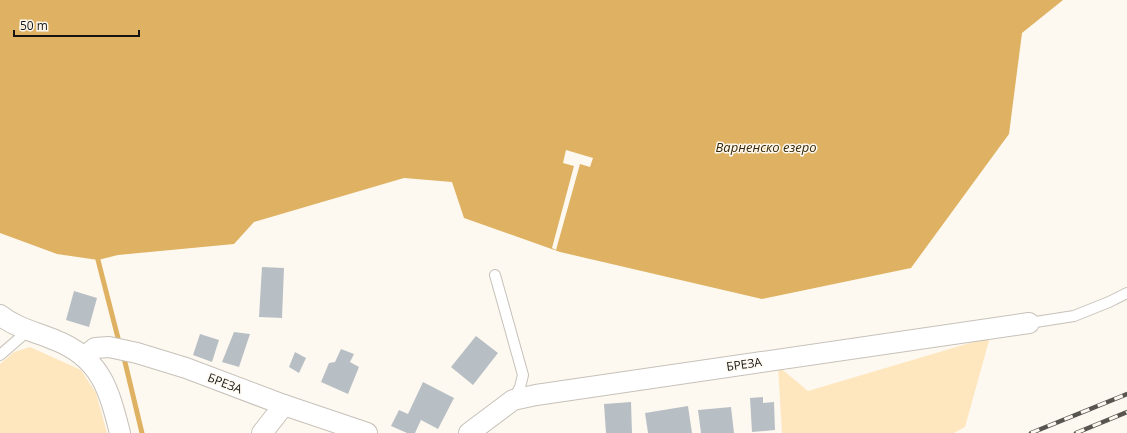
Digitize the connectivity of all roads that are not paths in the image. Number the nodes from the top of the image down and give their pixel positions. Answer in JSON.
{"nodes":[{"id":1,"x":495,"y":275,"type":"dead end"},
{"id":2,"x":1127,"y":293,"type":"edge"},
{"id":3,"x":0,"y":314,"type":"edge"},
{"id":4,"x":1029,"y":323,"type":"joint"},
{"id":5,"x":29,"y":330,"type":"junction"},
{"id":6,"x":0,"y":355,"type":"edge"},
{"id":7,"x":84,"y":357,"type":"junction"},
{"id":8,"x":513,"y":400,"type":"junction"},
{"id":9,"x":284,"y":405,"type":"junction"},
{"id":10,"x":120,"y":433,"type":"edge"},
{"id":11,"x":262,"y":433,"type":"edge"},
{"id":12,"x":366,"y":433,"type":"edge"},
{"id":13,"x":469,"y":433,"type":"edge"}],
"edges":[{"from":1,"to":8,"type":"lane"},
{"from":2,"to":4,"type":"lane"},
{"from":3,"to":5,"type":"street"},
{"from":4,"to":8,"type":"street","name":"БРЕЗА"},
{"from":5,"to":6,"type":"lane"},
{"from":5,"to":7,"type":"street"},
{"from":7,"to":9,"type":"street","name":"БРЕЗА"},
{"from":7,"to":10,"type":"street"},
{"from":8,"to":13,"type":"street","name":"БРЕЗА"},
{"from":9,"to":11,"type":"street"},
{"from":9,"to":12,"type":"street","name":"БРЕЗА"}]}
